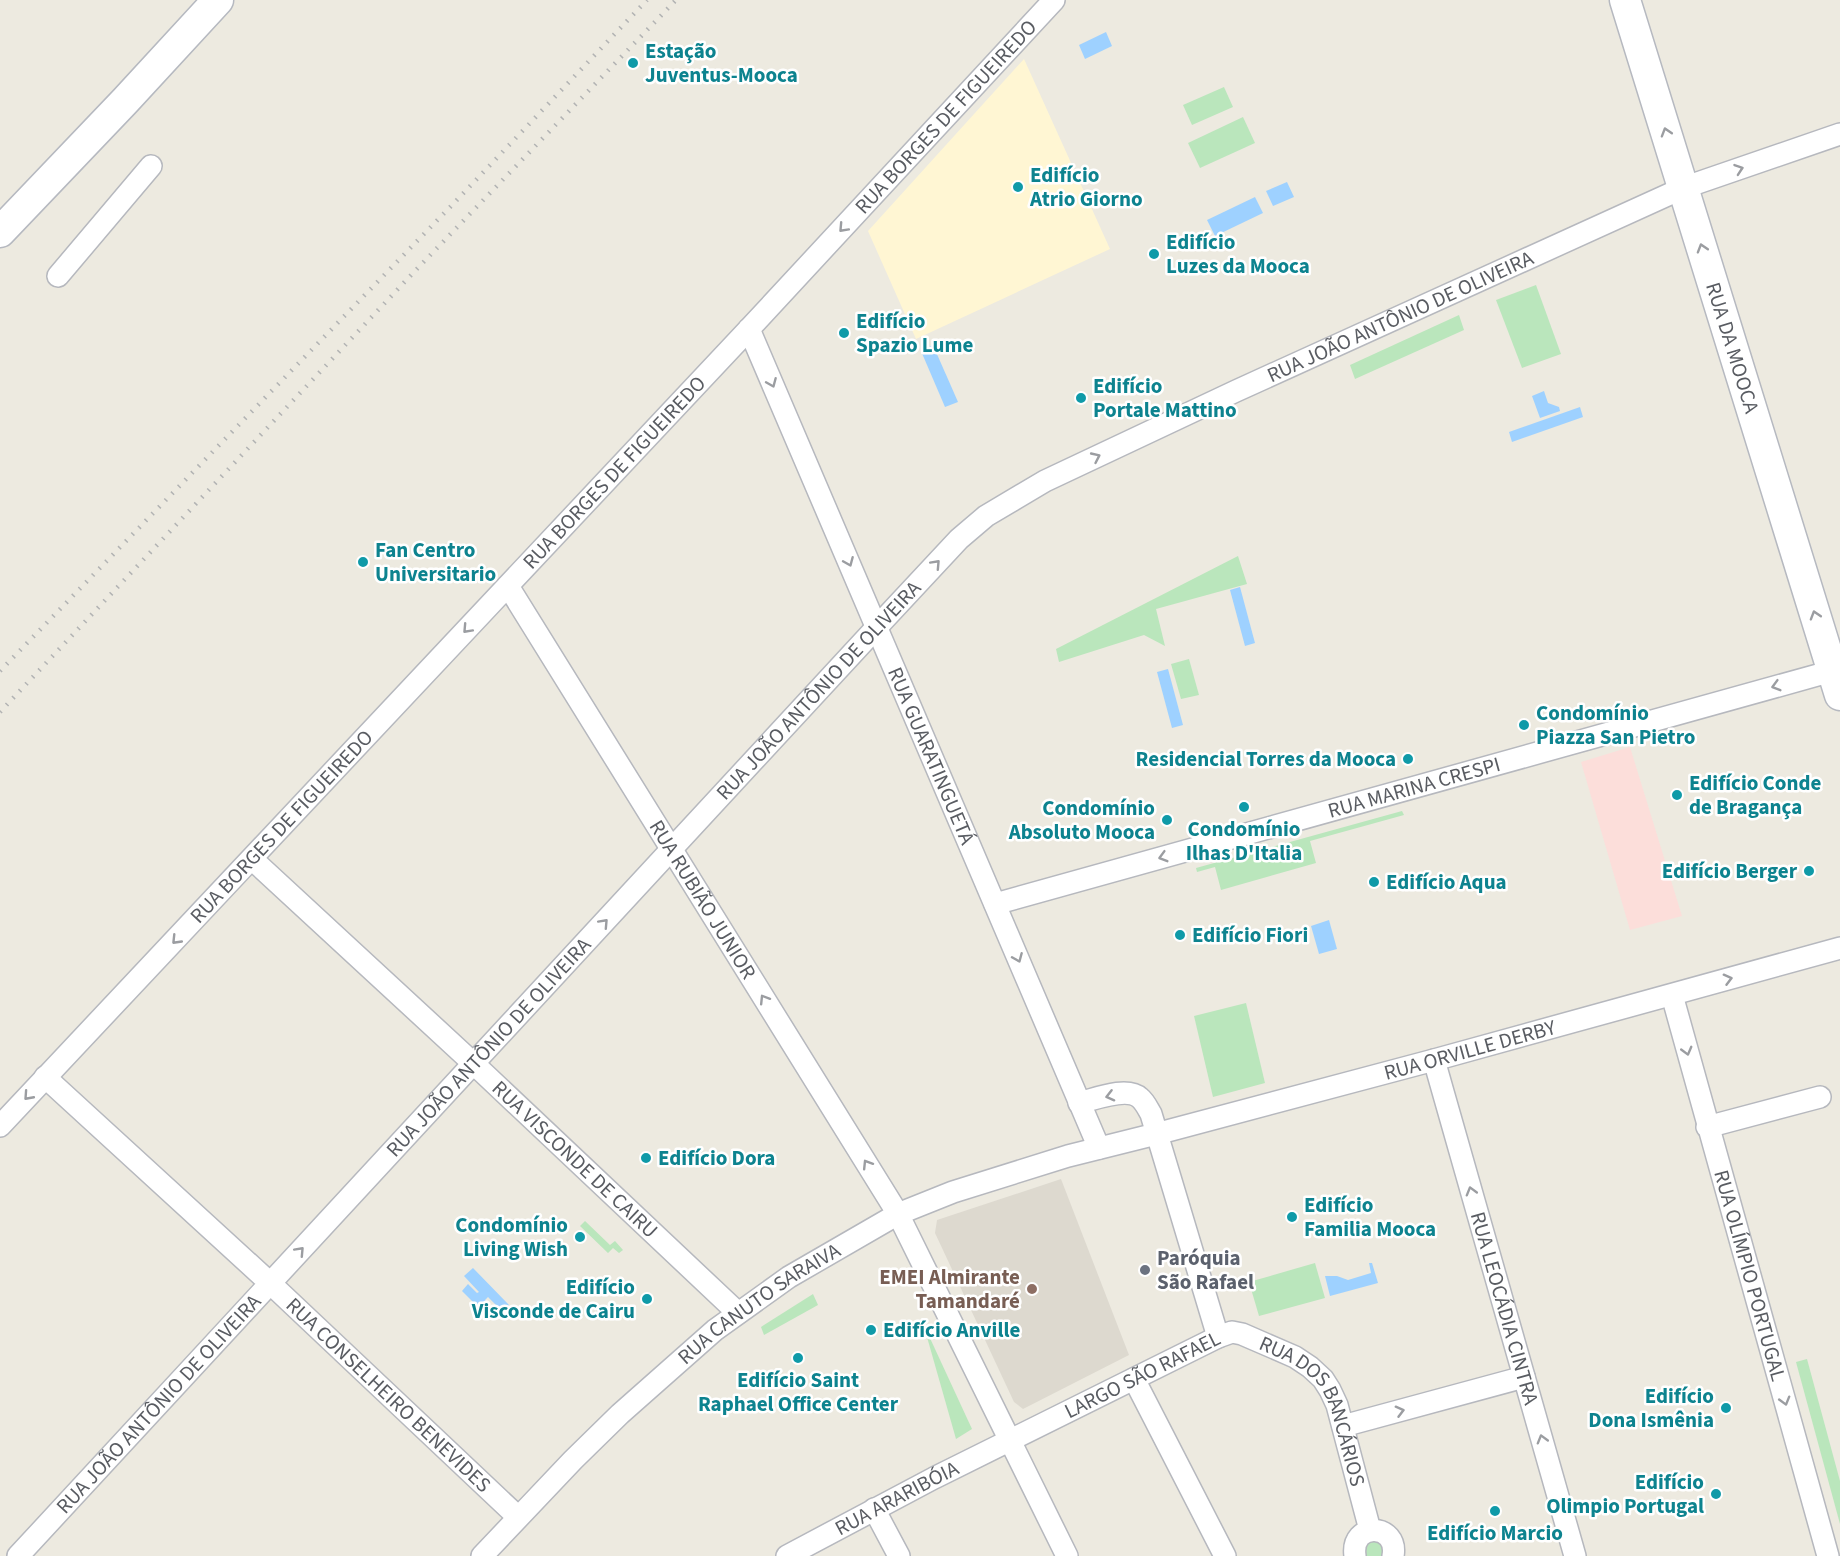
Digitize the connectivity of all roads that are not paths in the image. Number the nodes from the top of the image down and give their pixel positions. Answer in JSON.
{"nodes":[{"id":1,"x":218,"y":0,"type":"edge"},
{"id":2,"x":1054,"y":0,"type":"edge"},
{"id":3,"x":1625,"y":0,"type":"edge"},
{"id":4,"x":1840,"y":134,"type":"edge"},
{"id":5,"x":151,"y":166,"type":"dead end"},
{"id":6,"x":1683,"y":188,"type":"junction"},
{"id":7,"x":0,"y":232,"type":"edge"},
{"id":8,"x":58,"y":276,"type":"dead end"},
{"id":9,"x":749,"y":329,"type":"junction"},
{"id":10,"x":508,"y":586,"type":"junction"},
{"id":11,"x":876,"y":627,"type":"junction"},
{"id":12,"x":1836,"y":683,"type":"edge"},
{"id":13,"x":672,"y":850,"type":"junction"},
{"id":14,"x":252,"y":859,"type":"junction"},
{"id":15,"x":994,"y":904,"type":"junction"},
{"id":16,"x":1840,"y":948,"type":"edge"},
{"id":17,"x":1672,"y":995,"type":"junction"},
{"id":18,"x":1434,"y":1060,"type":"junction"},
{"id":19,"x":474,"y":1064,"type":"junction"},
{"id":20,"x":45,"y":1077,"type":"junction"},
{"id":21,"x":1820,"y":1097,"type":"dead end"},
{"id":22,"x":1080,"y":1103,"type":"junction"},
{"id":23,"x":0,"y":1126,"type":"edge"},
{"id":24,"x":1707,"y":1127,"type":"junction"},
{"id":25,"x":1156,"y":1134,"type":"junction"},
{"id":26,"x":1099,"y":1148,"type":"junction"},
{"id":27,"x":898,"y":1214,"type":"junction"},
{"id":28,"x":270,"y":1283,"type":"junction"},
{"id":29,"x":738,"y":1312,"type":"junction"},
{"id":30,"x":1218,"y":1337,"type":"junction"},
{"id":31,"x":1524,"y":1377,"type":"junction"},
{"id":32,"x":1134,"y":1379,"type":"junction"},
{"id":33,"x":1343,"y":1426,"type":"junction"},
{"id":34,"x":1010,"y":1441,"type":"junction"},
{"id":35,"x":874,"y":1509,"type":"junction"},
{"id":36,"x":518,"y":1517,"type":"junction"},
{"id":37,"x":1370,"y":1530,"type":"junction"},
{"id":38,"x":18,"y":1556,"type":"edge"},
{"id":39,"x":482,"y":1556,"type":"edge"},
{"id":40,"x":787,"y":1556,"type":"edge"},
{"id":41,"x":899,"y":1556,"type":"edge"},
{"id":42,"x":1067,"y":1556,"type":"edge"},
{"id":43,"x":1225,"y":1556,"type":"edge"},
{"id":44,"x":1355,"y":1556,"type":"edge"},
{"id":45,"x":1393,"y":1556,"type":"edge"},
{"id":46,"x":1575,"y":1556,"type":"edge"},
{"id":47,"x":1828,"y":1556,"type":"edge"}],
"edges":[{"from":1,"to":7,"type":"main road"},
{"from":2,"to":9,"type":"street","name":"RUA BORGES DE FIGUEIREDO","one_way":true},
{"from":6,"to":3,"type":"main road","name":"RUA DA MOOCA","one_way":true},
{"from":6,"to":4,"type":"street","name":"RUA JOÃO ANTÔNIO DE OLIVEIRA","one_way":true},
{"from":5,"to":8,"type":"street"},
{"from":11,"to":6,"type":"street","name":"RUA JOÃO ANTÔNIO DE OLIVEIRA","one_way":true},
{"from":12,"to":6,"type":"main road","name":"RUA DA MOOCA","one_way":true},
{"from":9,"to":10,"type":"street","name":"RUA BORGES DE FIGUEIREDO"},
{"from":9,"to":11,"type":"street","name":"RUA GUARATINGUETÁ","one_way":true},
{"from":10,"to":13,"type":"street","name":"RUA RUBIÃO JUNIOR"},
{"from":10,"to":14,"type":"street","name":"RUA BORGES DE FIGUEIREDO","one_way":true},
{"from":11,"to":13,"type":"street","name":"RUA JOÃO ANTÔNIO DE OLIVEIRA"},
{"from":11,"to":15,"type":"street","name":"RUA GUARATINGUETÁ"},
{"from":12,"to":15,"type":"street","name":"RUA MARINA CRESPI","one_way":true},
{"from":19,"to":13,"type":"street","name":"RUA JOÃO ANTÔNIO DE OLIVEIRA","one_way":true},
{"from":27,"to":13,"type":"street","name":"RUA RUBIÃO JUNIOR","one_way":true},
{"from":14,"to":19,"type":"street","name":"RUA VISCONDE DE CAIRU"},
{"from":14,"to":20,"type":"street","name":"RUA BORGES DE FIGUEIREDO","one_way":true},
{"from":15,"to":22,"type":"street","name":"RUA GUARATINGUETÁ","one_way":true},
{"from":17,"to":16,"type":"street","name":"RUA ORVILLE DERBY","one_way":true},
{"from":17,"to":18,"type":"street","name":"RUA ORVILLE DERBY"},
{"from":17,"to":24,"type":"street","name":"RUA OLÍMPIO PORTUGAL","one_way":true},
{"from":18,"to":25,"type":"street","name":"RUA ORVILLE DERBY"},
{"from":31,"to":18,"type":"street","name":"RUA LEOCÁDIA CINTRA","one_way":true},
{"from":28,"to":19,"type":"street","name":"RUA JOÃO ANTÔNIO DE OLIVEIRA","one_way":true},
{"from":19,"to":29,"type":"street","name":"RUA VISCONDE DE CAIRU"},
{"from":20,"to":23,"type":"street","name":"RUA BORGES DE FIGUEIREDO","one_way":true},
{"from":20,"to":28,"type":"street","name":"RUA CONSELHEIRO BENEVIDES"},
{"from":21,"to":24,"type":"street"},
{"from":25,"to":22,"type":"street","name":"LARGO SÃO RAFAEL","one_way":true},
{"from":22,"to":26,"type":"street","name":"RUA GUARATINGUETÁ"},
{"from":24,"to":47,"type":"street","name":"RUA OLÍMPIO PORTUGAL","one_way":true},
{"from":25,"to":26,"type":"street","name":"RUA ORVILLE DERBY"},
{"from":25,"to":30,"type":"street","name":"LARGO SÃO RAFAEL"},
{"from":26,"to":27,"type":"street","name":"RUA CANUTO SARAIVA"},
{"from":27,"to":29,"type":"street","name":"RUA CANUTO SARAIVA"},
{"from":27,"to":34,"type":"street"},
{"from":28,"to":36,"type":"street","name":"RUA CONSELHEIRO BENEVIDES"},
{"from":28,"to":38,"type":"street","name":"RUA JOÃO ANTÔNIO DE OLIVEIRA"},
{"from":29,"to":36,"type":"street","name":"RUA CANUTO SARAIVA"},
{"from":30,"to":32,"type":"street","name":"LARGO SÃO RAFAEL"},
{"from":30,"to":33,"type":"street","name":"RUA DOS BANCÁRIOS"},
{"from":33,"to":31,"type":"street","one_way":true},
{"from":46,"to":31,"type":"street","name":"RUA LEOCÁDIA CINTRA","one_way":true},
{"from":32,"to":34,"type":"street","name":"LARGO SÃO RAFAEL"},
{"from":32,"to":43,"type":"street"},
{"from":33,"to":37,"type":"street","name":"RUA DOS BANCÁRIOS"},
{"from":34,"to":35,"type":"street","name":"RUA ARARIBÓIA"},
{"from":34,"to":42,"type":"street"},
{"from":35,"to":40,"type":"street","name":"RUA ARARIBÓIA"},
{"from":35,"to":41,"type":"street"},
{"from":36,"to":39,"type":"street","name":"RUA CANUTO SARAIVA"},
{"from":37,"to":44,"type":"street"},
{"from":37,"to":45,"type":"street"}]}
